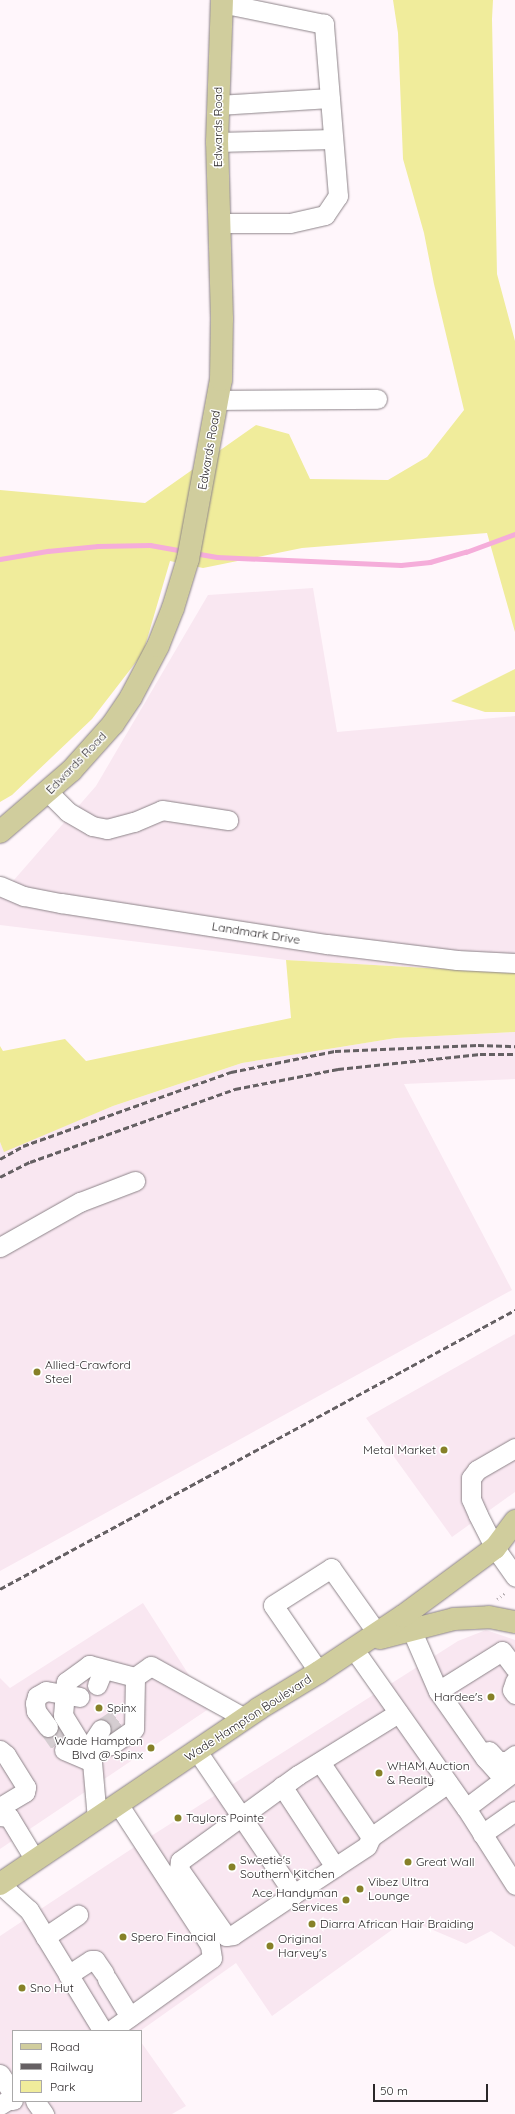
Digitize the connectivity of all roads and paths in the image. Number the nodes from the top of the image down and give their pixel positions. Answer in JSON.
{"nodes":[{"id":1,"x":222,"y":2,"type":"edge"},
{"id":2,"x":330,"y":98,"type":"junction"},
{"id":3,"x":218,"y":105,"type":"junction"},
{"id":4,"x":333,"y":139,"type":"junction"},
{"id":5,"x":218,"y":142,"type":"junction"},
{"id":6,"x":219,"y":223,"type":"junction"},
{"id":7,"x":377,"y":399,"type":"dead end"},
{"id":8,"x":218,"y":400,"type":"junction"},
{"id":9,"x":48,"y":792,"type":"junction"},
{"id":10,"x":228,"y":820,"type":"dead end"},
{"id":11,"x":0,"y":832,"type":"edge"},
{"id":12,"x":0,"y":886,"type":"edge"},
{"id":13,"x":515,"y":963,"type":"edge"},
{"id":14,"x":135,"y":1181,"type":"dead end"},
{"id":15,"x":0,"y":1247,"type":"edge"},
{"id":16,"x":515,"y":1448,"type":"edge"},
{"id":17,"x":515,"y":1521,"type":"edge"},
{"id":18,"x":505,"y":1547,"type":"edge"},
{"id":19,"x":515,"y":1577,"type":"edge"},
{"id":20,"x":515,"y":1622,"type":"edge"},
{"id":21,"x":407,"y":1623,"type":"junction"},
{"id":22,"x":363,"y":1642,"type":"junction"},
{"id":23,"x":515,"y":1668,"type":"edge"},
{"id":24,"x":319,"y":1672,"type":"junction"},
{"id":25,"x":134,"y":1677,"type":"junction"},
{"id":26,"x":515,"y":1681,"type":"edge"},
{"id":27,"x":438,"y":1691,"type":"junction"},
{"id":28,"x":515,"y":1694,"type":"edge"},
{"id":29,"x":72,"y":1695,"type":"junction"},
{"id":30,"x":398,"y":1713,"type":"junction"},
{"id":31,"x":245,"y":1718,"type":"junction"},
{"id":32,"x":48,"y":1727,"type":"tunnel mouth"},
{"id":33,"x":101,"y":1729,"type":"tunnel mouth"},
{"id":34,"x":477,"y":1747,"type":"junction"},
{"id":35,"x":0,"y":1750,"type":"edge"},
{"id":36,"x":64,"y":1750,"type":"tunnel mouth"},
{"id":37,"x":197,"y":1750,"type":"junction"},
{"id":38,"x":515,"y":1755,"type":"edge"},
{"id":39,"x":89,"y":1757,"type":"junction"},
{"id":40,"x":320,"y":1762,"type":"junction"},
{"id":41,"x":509,"y":1775,"type":"edge"},
{"id":42,"x":448,"y":1783,"type":"junction"},
{"id":43,"x":282,"y":1786,"type":"junction"},
{"id":44,"x":118,"y":1804,"type":"junction"},
{"id":45,"x":0,"y":1807,"type":"edge"},
{"id":46,"x":466,"y":1808,"type":"junction"},
{"id":47,"x":515,"y":1811,"type":"edge"},
{"id":48,"x":241,"y":1815,"type":"junction"},
{"id":49,"x":0,"y":1816,"type":"edge"},
{"id":50,"x":97,"y":1819,"type":"junction"},
{"id":51,"x":482,"y":1834,"type":"junction"},
{"id":52,"x":371,"y":1836,"type":"junction"},
{"id":53,"x":35,"y":1860,"type":"junction"},
{"id":54,"x":335,"y":1867,"type":"junction"},
{"id":55,"x":0,"y":1884,"type":"edge"},
{"id":56,"x":515,"y":1885,"type":"edge"},
{"id":57,"x":294,"y":1894,"type":"junction"},
{"id":58,"x":78,"y":1915,"type":"dead end"},
{"id":59,"x":45,"y":1937,"type":"junction"},
{"id":60,"x":68,"y":1975,"type":"junction"},
{"id":61,"x":130,"y":2017,"type":"junction"},
{"id":62,"x":102,"y":2030,"type":"edge"},
{"id":63,"x":111,"y":2030,"type":"edge"},
{"id":64,"x":0,"y":2074,"type":"edge"},
{"id":65,"x":12,"y":2092,"type":"edge"},
{"id":66,"x":12,"y":2100,"type":"edge"},
{"id":67,"x":36,"y":2102,"type":"edge"},
{"id":68,"x":0,"y":2105,"type":"edge"},
{"id":69,"x":44,"y":2114,"type":"edge"}],
"edges":[{"from":1,"to":2,"type":"street"},
{"from":1,"to":3,"type":"main road","name":"Edwards Road"},
{"from":2,"to":3,"type":"street"},
{"from":2,"to":4,"type":"street"},
{"from":3,"to":5,"type":"main road","name":"Edwards Road"},
{"from":4,"to":5,"type":"street"},
{"from":4,"to":6,"type":"street"},
{"from":5,"to":6,"type":"main road","name":"Edwards Road"},
{"from":6,"to":8,"type":"main road","name":"Edwards Road"},
{"from":7,"to":8,"type":"street"},
{"from":8,"to":9,"type":"main road","name":"Edwards Road"},
{"from":9,"to":10,"type":"street"},
{"from":9,"to":11,"type":"main road","name":"Edwards Road"},
{"from":12,"to":13,"type":"street","name":"Landmark Drive"},
{"from":14,"to":15,"type":"street"},
{"from":16,"to":18,"type":"street"},
{"from":17,"to":18,"type":"main road"},
{"from":18,"to":19,"type":"street"},
{"from":18,"to":21,"type":"main road"},
{"from":20,"to":21,"type":"main road","name":"Wade Hampton Boulevard"},
{"from":21,"to":22,"type":"main road","name":"Wade Hampton Boulevard"},
{"from":21,"to":27,"type":"street"},
{"from":22,"to":24,"type":"main road","name":"Wade Hampton Boulevard"},
{"from":22,"to":24,"type":"street"},
{"from":22,"to":30,"type":"street"},
{"from":23,"to":27,"type":"street"},
{"from":24,"to":31,"type":"main road","name":"Wade Hampton Boulevard"},
{"from":25,"to":29,"type":"street"},
{"from":25,"to":31,"type":"street"},
{"from":25,"to":39,"type":"street"},
{"from":26,"to":28,"type":"street"},
{"from":27,"to":34,"type":"street"},
{"from":29,"to":32,"type":"street"},
{"from":29,"to":39,"type":"street"},
{"from":30,"to":40,"type":"street"},
{"from":30,"to":42,"type":"street"},
{"from":31,"to":37,"type":"main road","name":"Wade Hampton Boulevard"},
{"from":33,"to":39,"type":"street"},
{"from":34,"to":38,"type":"street"},
{"from":34,"to":41,"type":"street"},
{"from":35,"to":45,"type":"street"},
{"from":36,"to":39,"type":"street"},
{"from":37,"to":44,"type":"main road","name":"Wade Hampton Boulevard"},
{"from":37,"to":48,"type":"street"},
{"from":39,"to":50,"type":"street"},
{"from":40,"to":43,"type":"street"},
{"from":40,"to":52,"type":"street"},
{"from":41,"to":46,"type":"street"},
{"from":42,"to":46,"type":"street"},
{"from":42,"to":52,"type":"street"},
{"from":43,"to":48,"type":"street"},
{"from":43,"to":54,"type":"street"},
{"from":44,"to":50,"type":"main road","name":"Wade Hampton Boulevard"},
{"from":44,"to":61,"type":"street"},
{"from":46,"to":51,"type":"street"},
{"from":47,"to":51,"type":"street"},
{"from":48,"to":57,"type":"street"},
{"from":48,"to":57,"type":"street"},
{"from":49,"to":53,"type":"street"},
{"from":50,"to":53,"type":"main road","name":"Wade Hampton Boulevard"},
{"from":51,"to":56,"type":"street"},
{"from":52,"to":54,"type":"street"},
{"from":53,"to":55,"type":"main road","name":"Wade Hampton Boulevard"},
{"from":54,"to":57,"type":"street"},
{"from":55,"to":59,"type":"street"},
{"from":58,"to":59,"type":"street"},
{"from":59,"to":60,"type":"street"},
{"from":60,"to":61,"type":"street"},
{"from":60,"to":62,"type":"street"},
{"from":61,"to":63,"type":"street"},
{"from":64,"to":65,"type":"street"},
{"from":66,"to":68,"type":"street"},
{"from":67,"to":69,"type":"street"}]}
